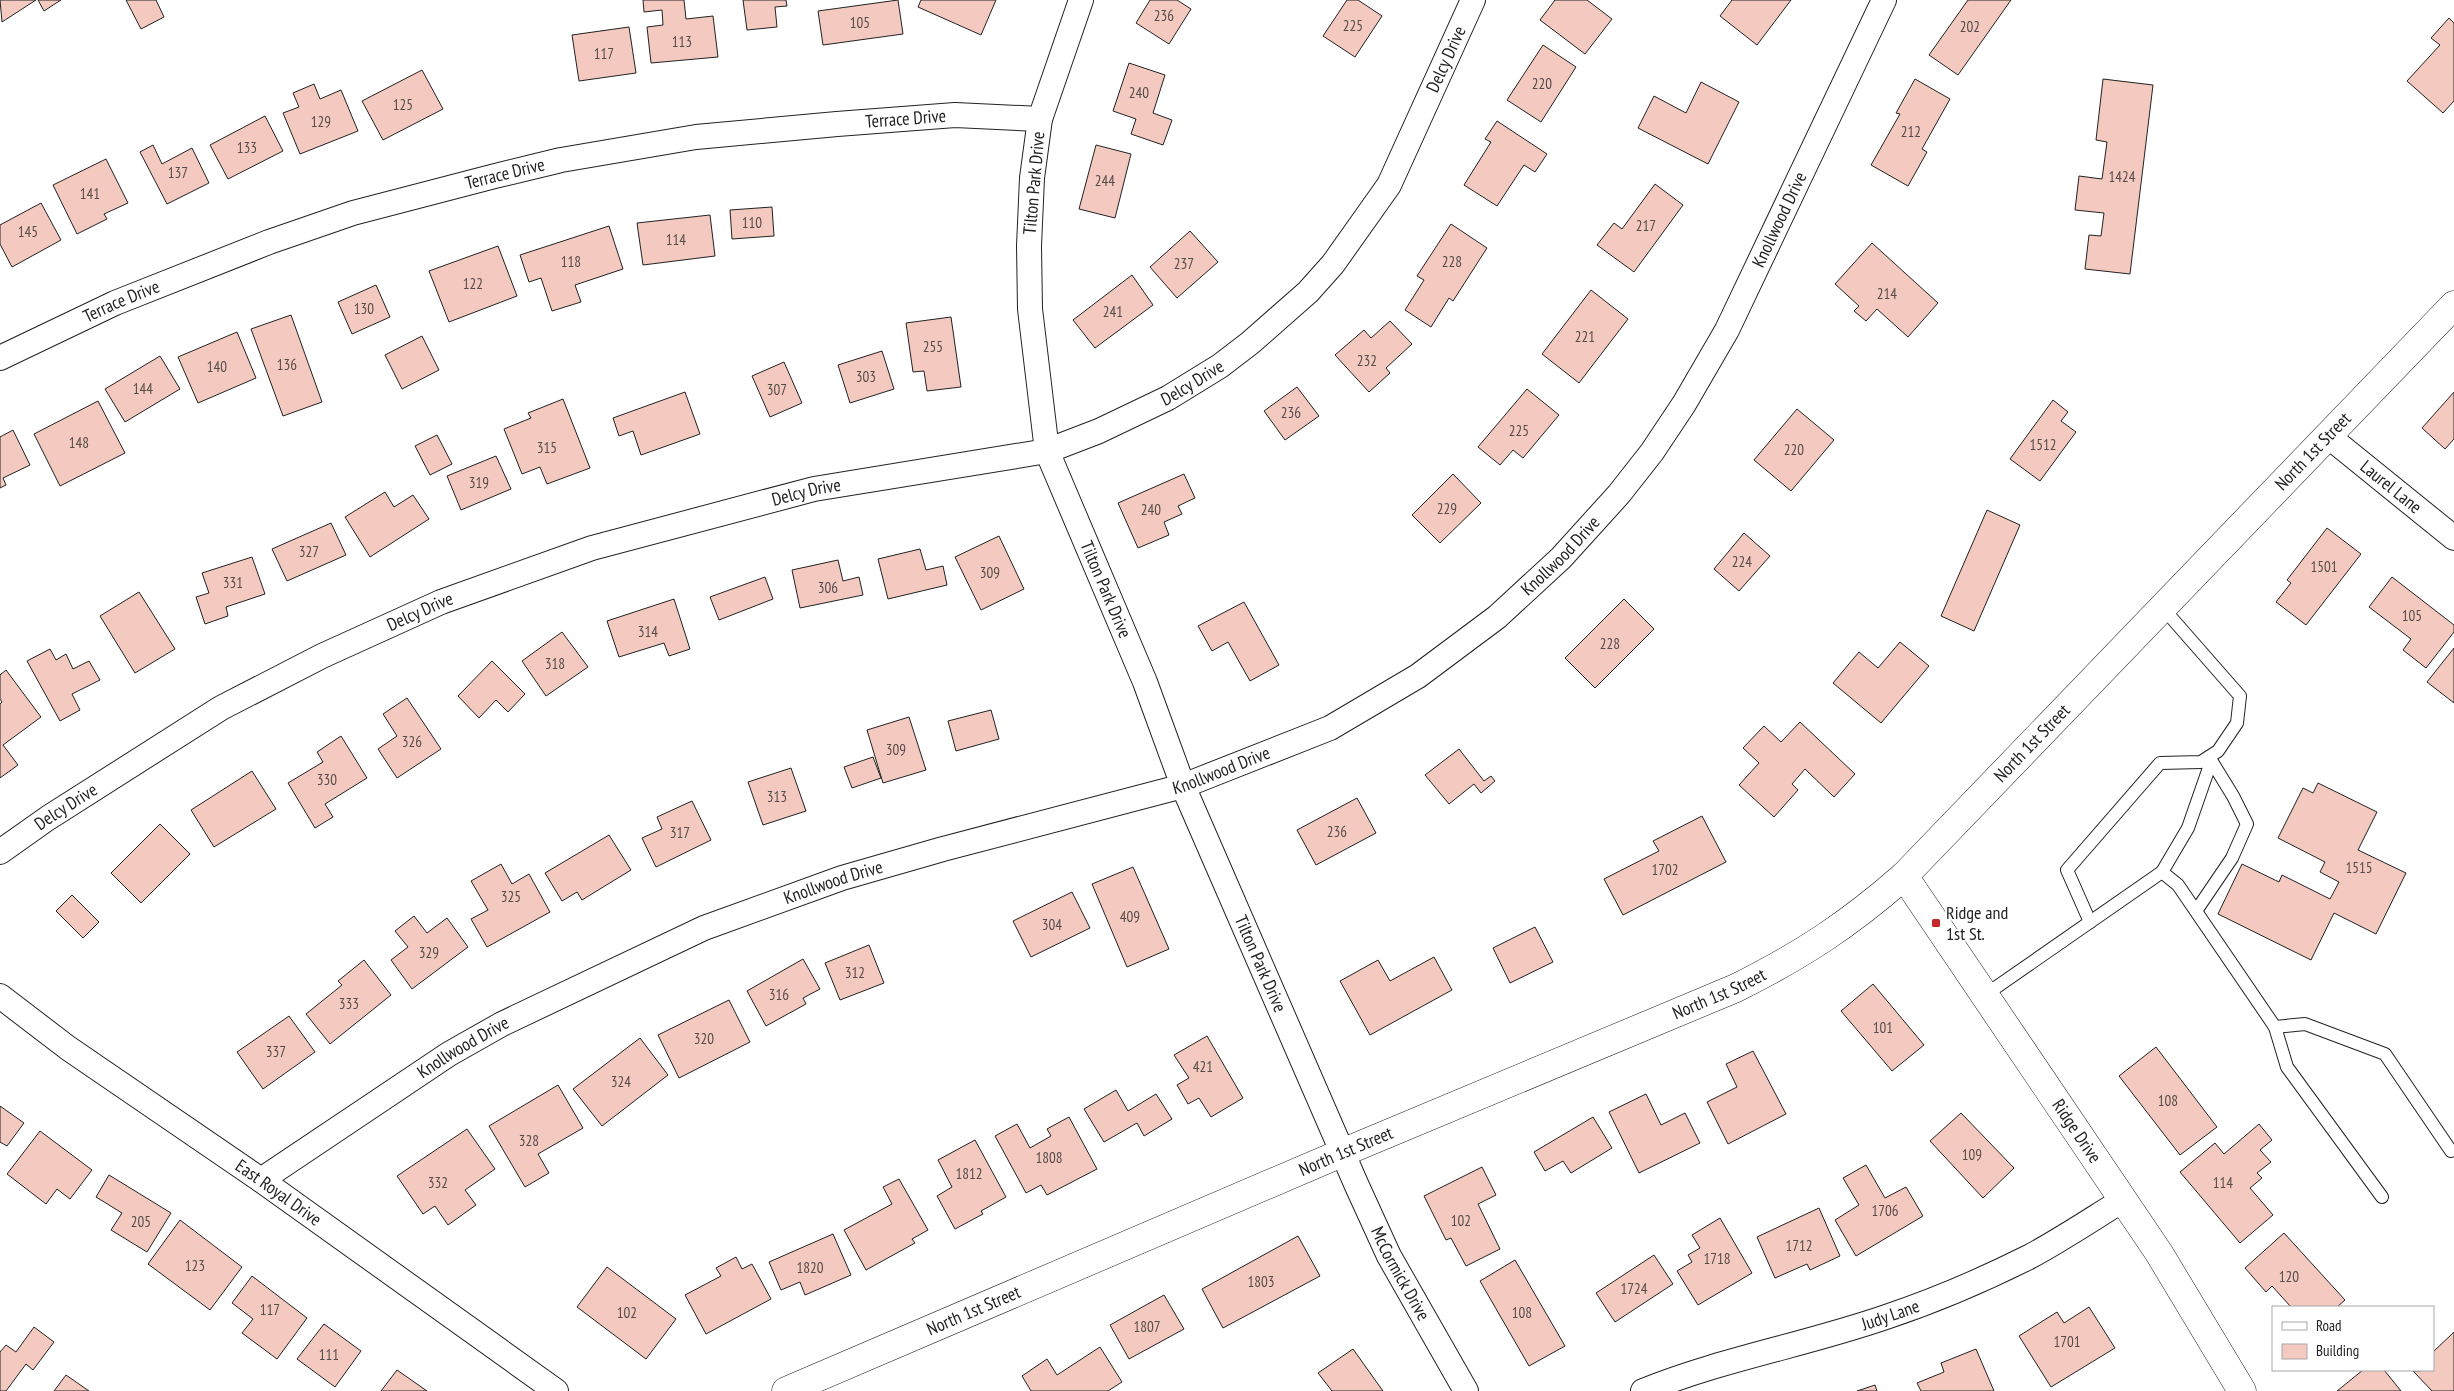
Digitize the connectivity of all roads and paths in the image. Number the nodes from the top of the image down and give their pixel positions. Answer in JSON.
{"nodes":[{"id":1,"x":1081,"y":0,"type":"edge"},
{"id":2,"x":1473,"y":0,"type":"edge"},
{"id":3,"x":1884,"y":0,"type":"edge"},
{"id":4,"x":1040,"y":119,"type":"junction"},
{"id":5,"x":2454,"y":305,"type":"edge"},
{"id":6,"x":0,"y":358,"type":"edge"},
{"id":7,"x":2328,"y":436,"type":"junction"},
{"id":8,"x":1047,"y":451,"type":"junction"},
{"id":9,"x":2454,"y":538,"type":"edge"},
{"id":10,"x":2162,"y":607,"type":"junction"},
{"id":11,"x":2210,"y":760,"type":"junction"},
{"id":12,"x":1183,"y":786,"type":"junction"},
{"id":13,"x":0,"y":852,"type":"edge"},
{"id":14,"x":2162,"y":872,"type":"junction"},
{"id":15,"x":1904,"y":876,"type":"junction"},
{"id":16,"x":2196,"y":912,"type":"junction"},
{"id":17,"x":2090,"y":922,"type":"junction"},
{"id":18,"x":1985,"y":995,"type":"junction"},
{"id":19,"x":0,"y":996,"type":"edge"},
{"id":20,"x":2275,"y":1027,"type":"junction"},
{"id":21,"x":2451,"y":1151,"type":"dead end"},
{"id":22,"x":1344,"y":1152,"type":"junction"},
{"id":23,"x":261,"y":1180,"type":"junction"},
{"id":24,"x":2382,"y":1197,"type":"dead end"},
{"id":25,"x":2123,"y":1200,"type":"junction"},
{"id":26,"x":556,"y":1391,"type":"edge"},
{"id":27,"x":786,"y":1391,"type":"edge"},
{"id":28,"x":1466,"y":1391,"type":"edge"},
{"id":29,"x":1643,"y":1391,"type":"edge"},
{"id":30,"x":2242,"y":1391,"type":"edge"}],
"edges":[{"from":1,"to":4,"type":"street","name":"Tilton Park Drive"},
{"from":2,"to":8,"type":"street","name":"Delcy Drive"},
{"from":3,"to":12,"type":"street","name":"Knollwood Drive"},
{"from":4,"to":6,"type":"street","name":"Terrace Drive"},
{"from":4,"to":8,"type":"street","name":"Tilton Park Drive"},
{"from":5,"to":7,"type":"street","name":"North 1st Street"},
{"from":7,"to":9,"type":"street","name":"Laurel Lane"},
{"from":7,"to":10,"type":"street","name":"North 1st Street"},
{"from":8,"to":12,"type":"street","name":"Tilton Park Drive"},
{"from":8,"to":13,"type":"street","name":"Delcy Drive"},
{"from":10,"to":11,"type":"lane"},
{"from":10,"to":15,"type":"street","name":"North 1st Street"},
{"from":11,"to":14,"type":"lane"},
{"from":11,"to":16,"type":"lane"},
{"from":11,"to":17,"type":"lane"},
{"from":12,"to":22,"type":"street","name":"Tilton Park Drive"},
{"from":12,"to":23,"type":"street","name":"Knollwood Drive"},
{"from":14,"to":16,"type":"lane"},
{"from":14,"to":17,"type":"lane"},
{"from":15,"to":18,"type":"street","name":"Ridge Drive"},
{"from":15,"to":22,"type":"street","name":"North 1st Street"},
{"from":16,"to":20,"type":"lane"},
{"from":17,"to":18,"type":"lane"},
{"from":18,"to":25,"type":"street","name":"Ridge Drive"},
{"from":19,"to":23,"type":"street","name":"East Royal Drive"},
{"from":20,"to":21,"type":"lane"},
{"from":20,"to":24,"type":"lane"},
{"from":22,"to":27,"type":"street","name":"North 1st Street"},
{"from":22,"to":28,"type":"street","name":"McCormick Drive"},
{"from":23,"to":26,"type":"street","name":"East Royal Drive"},
{"from":25,"to":29,"type":"street","name":"Judy Lane"},
{"from":25,"to":30,"type":"street","name":"Ridge Drive"}]}
